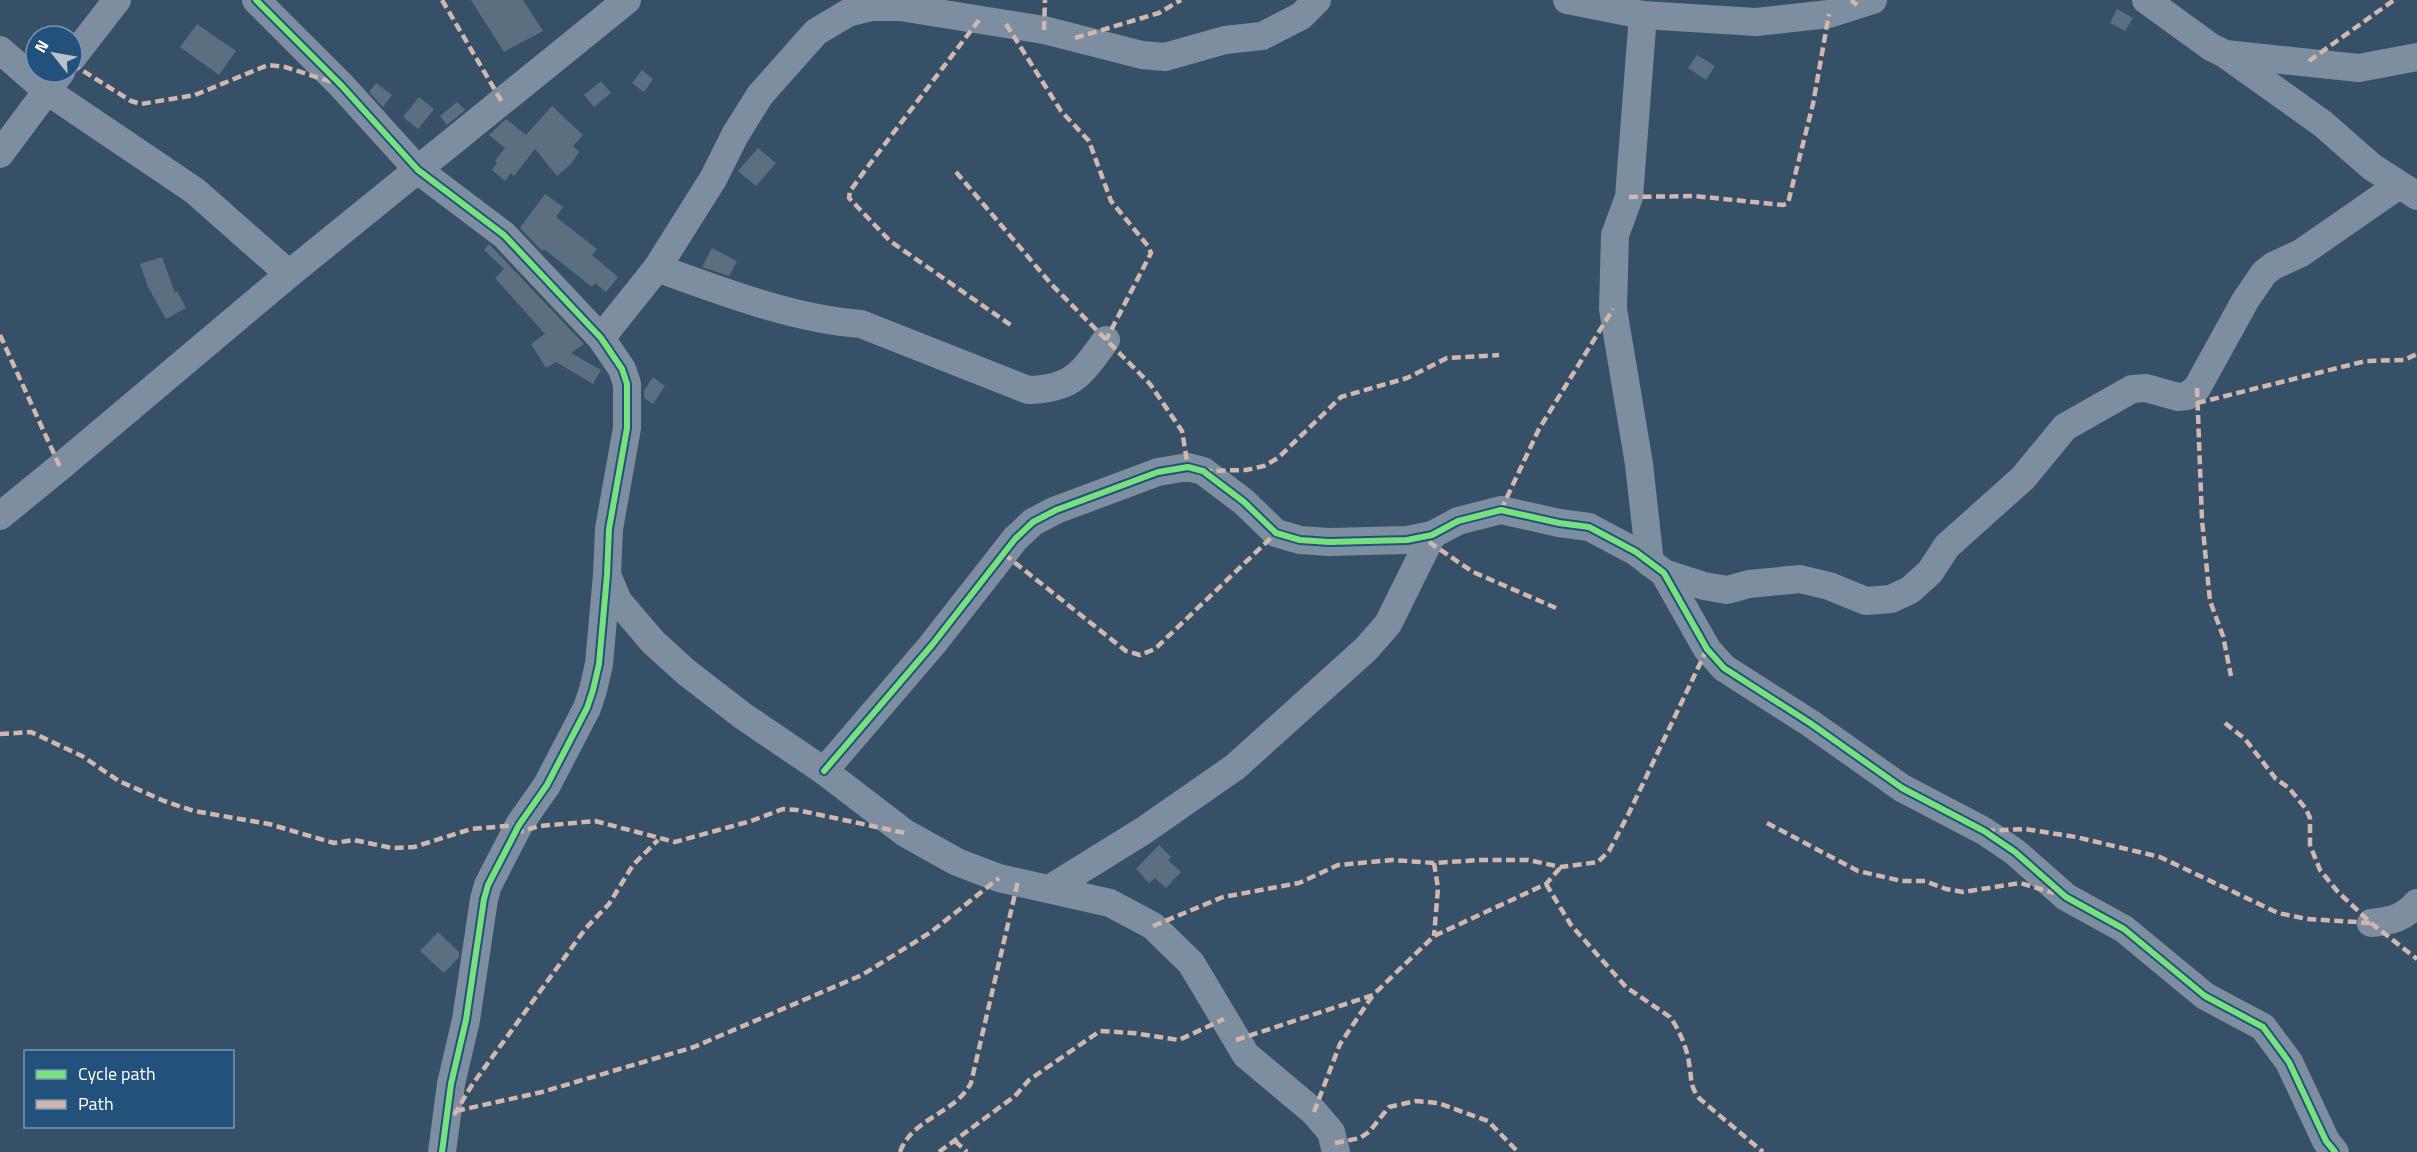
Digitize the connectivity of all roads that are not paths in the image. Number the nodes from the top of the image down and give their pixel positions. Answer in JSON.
{"nodes":[{"id":1,"x":117,"y":0,"type":"edge"},
{"id":2,"x":256,"y":0,"type":"edge"},
{"id":3,"x":627,"y":0,"type":"edge"},
{"id":4,"x":1317,"y":0,"type":"edge"},
{"id":5,"x":1567,"y":0,"type":"edge"},
{"id":6,"x":1873,"y":0,"type":"edge"},
{"id":7,"x":2146,"y":0,"type":"edge"},
{"id":8,"x":1643,"y":15,"type":"junction"},
{"id":9,"x":84,"y":43,"type":"edge"},
{"id":10,"x":0,"y":50,"type":"edge"},
{"id":11,"x":2225,"y":54,"type":"junction"},
{"id":12,"x":2417,"y":57,"type":"edge"},
{"id":13,"x":24,"y":64,"type":"edge"},
{"id":14,"x":52,"y":84,"type":"edge"},
{"id":15,"x":58,"y":84,"type":"edge"},
{"id":16,"x":0,"y":154,"type":"edge"},
{"id":17,"x":418,"y":170,"type":"junction"},
{"id":18,"x":2408,"y":190,"type":"edge"},
{"id":19,"x":657,"y":268,"type":"junction"},
{"id":20,"x":289,"y":274,"type":"junction"},
{"id":21,"x":601,"y":338,"type":"junction"},
{"id":22,"x":1106,"y":340,"type":"dead end"},
{"id":23,"x":0,"y":516,"type":"edge"},
{"id":24,"x":1432,"y":535,"type":"junction"},
{"id":25,"x":1657,"y":568,"type":"junction"},
{"id":26,"x":607,"y":575,"type":"junction"},
{"id":27,"x":824,"y":771,"type":"junction"},
{"id":28,"x":1051,"y":888,"type":"junction"},
{"id":29,"x":2417,"y":903,"type":"edge"},
{"id":30,"x":2372,"y":923,"type":"dead end"},
{"id":31,"x":438,"y":1149,"type":"edge"},
{"id":32,"x":1336,"y":1152,"type":"edge"},
{"id":33,"x":2335,"y":1152,"type":"edge"}],
"edges":[{"from":1,"to":9,"type":"street"},
{"from":2,"to":17,"type":"street"},
{"from":3,"to":17,"type":"street"},
{"from":4,"to":19,"type":"street"},
{"from":5,"to":8,"type":"street"},
{"from":6,"to":8,"type":"street"},
{"from":7,"to":11,"type":"street"},
{"from":8,"to":25,"type":"street"},
{"from":10,"to":13,"type":"street"},
{"from":11,"to":12,"type":"street"},
{"from":11,"to":18,"type":"street"},
{"from":14,"to":16,"type":"street"},
{"from":15,"to":20,"type":"street"},
{"from":17,"to":20,"type":"street"},
{"from":17,"to":21,"type":"street"},
{"from":18,"to":25,"type":"street"},
{"from":19,"to":21,"type":"street"},
{"from":19,"to":22,"type":"street"},
{"from":20,"to":23,"type":"street"},
{"from":21,"to":26,"type":"street"},
{"from":24,"to":25,"type":"street"},
{"from":24,"to":27,"type":"street"},
{"from":24,"to":28,"type":"street"},
{"from":25,"to":33,"type":"street"},
{"from":26,"to":27,"type":"street"},
{"from":26,"to":31,"type":"street"},
{"from":27,"to":28,"type":"street"},
{"from":28,"to":32,"type":"street"},
{"from":29,"to":30,"type":"street"}]}
